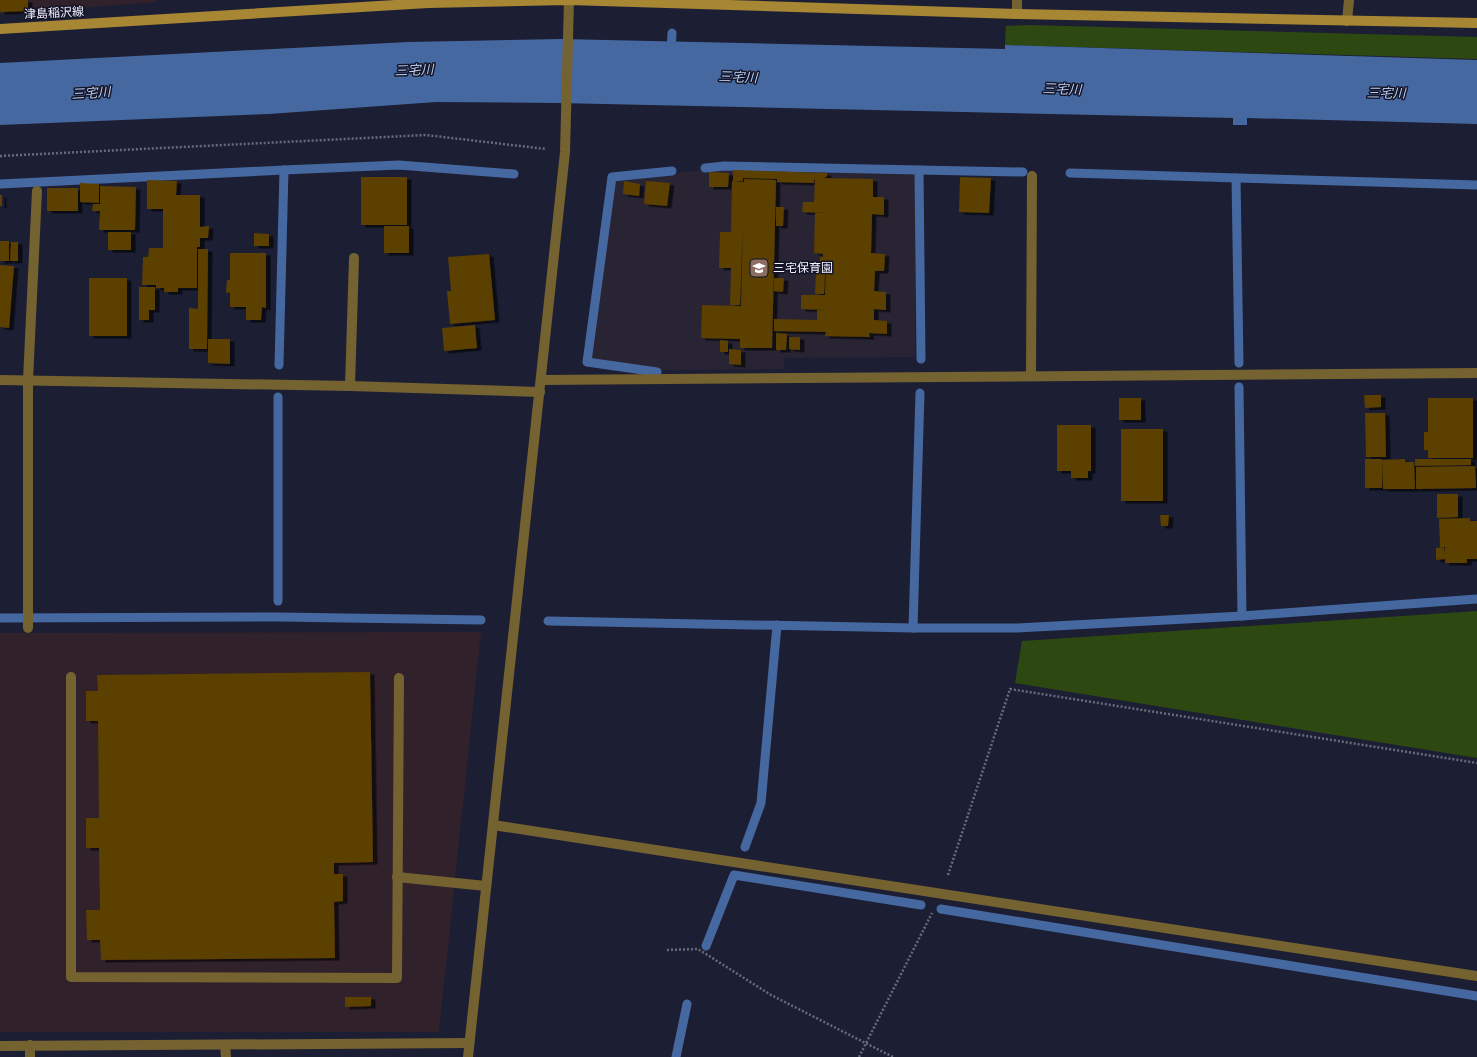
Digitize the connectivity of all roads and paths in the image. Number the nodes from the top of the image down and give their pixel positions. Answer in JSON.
{"nodes":[{"id":1,"x":569,"y":0,"type":"edge"},
{"id":2,"x":1017,"y":0,"type":"edge"},
{"id":3,"x":1349,"y":0,"type":"edge"},
{"id":4,"x":1017,"y":14,"type":"junction"},
{"id":5,"x":1347,"y":20,"type":"junction"},
{"id":6,"x":1477,"y":23,"type":"edge"},
{"id":7,"x":0,"y":29,"type":"edge"},
{"id":8,"x":565,"y":152,"type":"junction"},
{"id":9,"x":0,"y":156,"type":"edge"},
{"id":10,"x":1032,"y":176,"type":"dead end"},
{"id":11,"x":37,"y":191,"type":"dead end"},
{"id":12,"x":354,"y":258,"type":"dead end"},
{"id":13,"x":1477,"y":373,"type":"edge"},
{"id":14,"x":1031,"y":376,"type":"junction"},
{"id":15,"x":0,"y":380,"type":"edge"},
{"id":16,"x":28,"y":380,"type":"junction"},
{"id":17,"x":541,"y":380,"type":"junction"},
{"id":18,"x":350,"y":386,"type":"junction"},
{"id":19,"x":540,"y":392,"type":"junction"},
{"id":20,"x":28,"y":628,"type":"dead end"},
{"id":21,"x":71,"y":678,"type":"dead end"},
{"id":22,"x":399,"y":678,"type":"dead end"},
{"id":23,"x":1477,"y":763,"type":"edge"},
{"id":24,"x":493,"y":825,"type":"junction"},
{"id":25,"x":397,"y":877,"type":"junction"},
{"id":26,"x":486,"y":886,"type":"junction"},
{"id":27,"x":942,"y":894,"type":"junction"},
{"id":28,"x":667,"y":950,"type":"dead end"},
{"id":29,"x":1477,"y":976,"type":"edge"},
{"id":30,"x":469,"y":1043,"type":"junction"},
{"id":31,"x":865,"y":1044,"type":"junction"},
{"id":32,"x":225,"y":1045,"type":"junction"},
{"id":33,"x":0,"y":1046,"type":"edge"},
{"id":34,"x":30,"y":1046,"type":"junction"},
{"id":35,"x":30,"y":1057,"type":"edge"},
{"id":36,"x":226,"y":1057,"type":"edge"},
{"id":37,"x":468,"y":1057,"type":"edge"},
{"id":38,"x":858,"y":1057,"type":"edge"},
{"id":39,"x":893,"y":1057,"type":"edge"}],
"edges":[{"from":1,"to":4,"type":"main road","name":"津島稲沢線"},
{"from":1,"to":7,"type":"main road","name":"津島稲沢線"},
{"from":1,"to":8,"type":"street"},
{"from":2,"to":4,"type":"street"},
{"from":3,"to":5,"type":"street"},
{"from":4,"to":5,"type":"main road","name":"津島稲沢線"},
{"from":5,"to":6,"type":"main road","name":"津島稲沢線"},
{"from":8,"to":9,"type":"path"},
{"from":8,"to":17,"type":"street"},
{"from":10,"to":14,"type":"street"},
{"from":11,"to":16,"type":"street"},
{"from":12,"to":18,"type":"street"},
{"from":13,"to":14,"type":"street"},
{"from":14,"to":17,"type":"street"},
{"from":15,"to":16,"type":"street"},
{"from":16,"to":18,"type":"street"},
{"from":16,"to":20,"type":"street"},
{"from":17,"to":19,"type":"street"},
{"from":18,"to":19,"type":"street"},
{"from":19,"to":24,"type":"street"},
{"from":21,"to":25,"type":"street"},
{"from":22,"to":25,"type":"street"},
{"from":23,"to":27,"type":"path"},
{"from":24,"to":26,"type":"street"},
{"from":24,"to":27,"type":"street"},
{"from":25,"to":26,"type":"street"},
{"from":26,"to":30,"type":"street"},
{"from":27,"to":29,"type":"street"},
{"from":27,"to":31,"type":"path"},
{"from":28,"to":31,"type":"path"},
{"from":30,"to":32,"type":"street"},
{"from":30,"to":37,"type":"street"},
{"from":31,"to":38,"type":"path"},
{"from":31,"to":39,"type":"path"},
{"from":32,"to":34,"type":"street"},
{"from":32,"to":36,"type":"street"},
{"from":33,"to":34,"type":"street"},
{"from":34,"to":35,"type":"street"}]}
